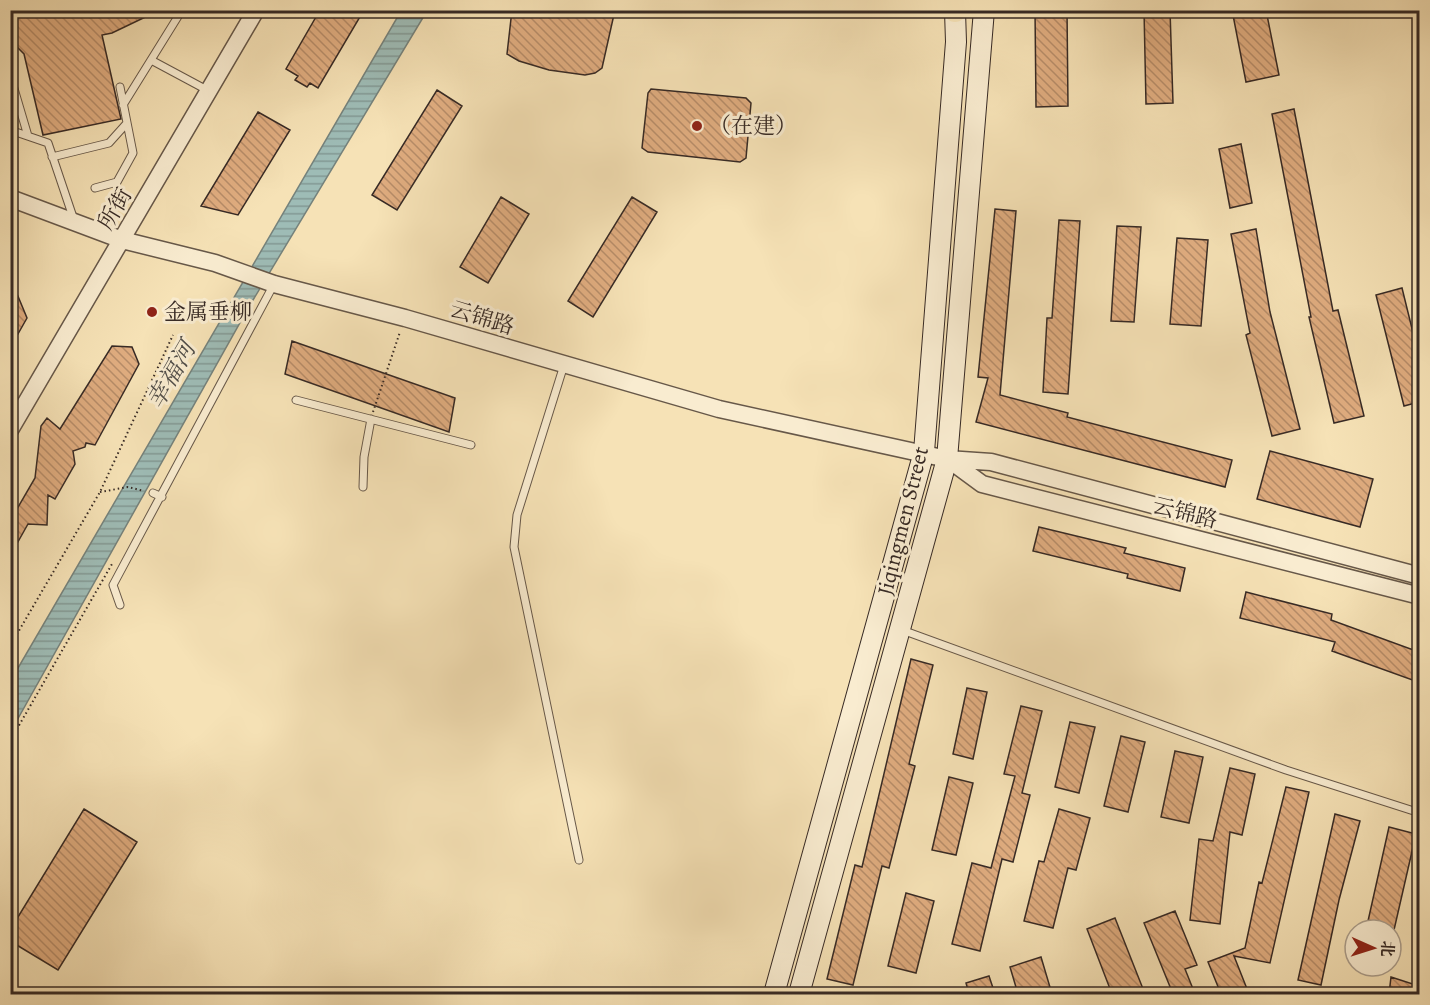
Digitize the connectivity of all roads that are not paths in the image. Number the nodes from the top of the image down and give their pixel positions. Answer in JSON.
{"nodes":[{"id":1,"x":182,"y":10,"type":"edge"},
{"id":2,"x":256,"y":10,"type":"edge"},
{"id":3,"x":984,"y":10,"type":"edge"},
{"id":4,"x":955,"y":11,"type":"edge"},
{"id":5,"x":151,"y":60,"type":"junction"},
{"id":6,"x":10,"y":75,"type":"edge"},
{"id":7,"x":120,"y":87,"type":"dead end"},
{"id":8,"x":209,"y":92,"type":"junction"},
{"id":9,"x":123,"y":105,"type":"junction"},
{"id":10,"x":127,"y":123,"type":"junction"},
{"id":11,"x":10,"y":130,"type":"edge"},
{"id":12,"x":28,"y":136,"type":"junction"},
{"id":13,"x":52,"y":157,"type":"junction"},
{"id":14,"x":95,"y":189,"type":"dead end"},
{"id":15,"x":10,"y":198,"type":"edge"},
{"id":16,"x":75,"y":222,"type":"junction"},
{"id":17,"x":122,"y":240,"type":"junction"},
{"id":18,"x":274,"y":284,"type":"junction"},
{"id":19,"x":564,"y":365,"type":"junction"},
{"id":20,"x":296,"y":400,"type":"dead end"},
{"id":21,"x":371,"y":419,"type":"junction"},
{"id":22,"x":10,"y":430,"type":"edge"},
{"id":23,"x":471,"y":445,"type":"dead end"},
{"id":24,"x":924,"y":452,"type":"junction"},
{"id":25,"x":947,"y":459,"type":"junction"},
{"id":26,"x":363,"y":487,"type":"dead end"},
{"id":27,"x":153,"y":493,"type":"road end"},
{"id":28,"x":162,"y":497,"type":"junction"},
{"id":29,"x":1419,"y":576,"type":"edge"},
{"id":30,"x":1419,"y":596,"type":"edge"},
{"id":31,"x":120,"y":605,"type":"dead end"},
{"id":32,"x":900,"y":629,"type":"junction"},
{"id":33,"x":1419,"y":813,"type":"edge"},
{"id":34,"x":579,"y":860,"type":"dead end"},
{"id":35,"x":774,"y":994,"type":"edge"},
{"id":36,"x":799,"y":994,"type":"edge"}],
"edges":[{"from":1,"to":5,"type":"lane"},
{"from":2,"to":8,"type":"street","name":"所街"},
{"from":3,"to":25,"type":"main road","name":"Jiqingmen Street"},
{"from":4,"to":24,"type":"main road","name":"Jiqingmen Street"},
{"from":5,"to":8,"type":"lane"},
{"from":5,"to":9,"type":"lane"},
{"from":6,"to":12,"type":"lane"},
{"from":7,"to":9,"type":"lane"},
{"from":8,"to":17,"type":"street","name":"所街"},
{"from":9,"to":10,"type":"lane"},
{"from":10,"to":13,"type":"lane"},
{"from":10,"to":14,"type":"lane"},
{"from":11,"to":12,"type":"lane"},
{"from":12,"to":13,"type":"lane"},
{"from":13,"to":16,"type":"lane"},
{"from":15,"to":16,"type":"street","name":"云锦路"},
{"from":16,"to":17,"type":"street","name":"云锦路"},
{"from":17,"to":18,"type":"street","name":"云锦路"},
{"from":17,"to":22,"type":"street","name":"所街"},
{"from":18,"to":19,"type":"street","name":"云锦路"},
{"from":18,"to":28,"type":"lane"},
{"from":19,"to":24,"type":"street","name":"云锦路"},
{"from":19,"to":34,"type":"lane"},
{"from":20,"to":21,"type":"lane"},
{"from":21,"to":23,"type":"lane"},
{"from":21,"to":26,"type":"lane"},
{"from":24,"to":25,"type":"street","name":"云锦路"},
{"from":24,"to":35,"type":"main road","name":"Jiqingmen Street"},
{"from":25,"to":29,"type":"street","name":"云锦路"},
{"from":25,"to":30,"type":"street","name":"云锦路"},
{"from":25,"to":32,"type":"main road","name":"Jiqingmen Street"},
{"from":27,"to":28,"type":"lane"},
{"from":28,"to":31,"type":"lane"},
{"from":32,"to":33,"type":"lane"},
{"from":32,"to":36,"type":"main road","name":"Jiqingmen Street"}]}
